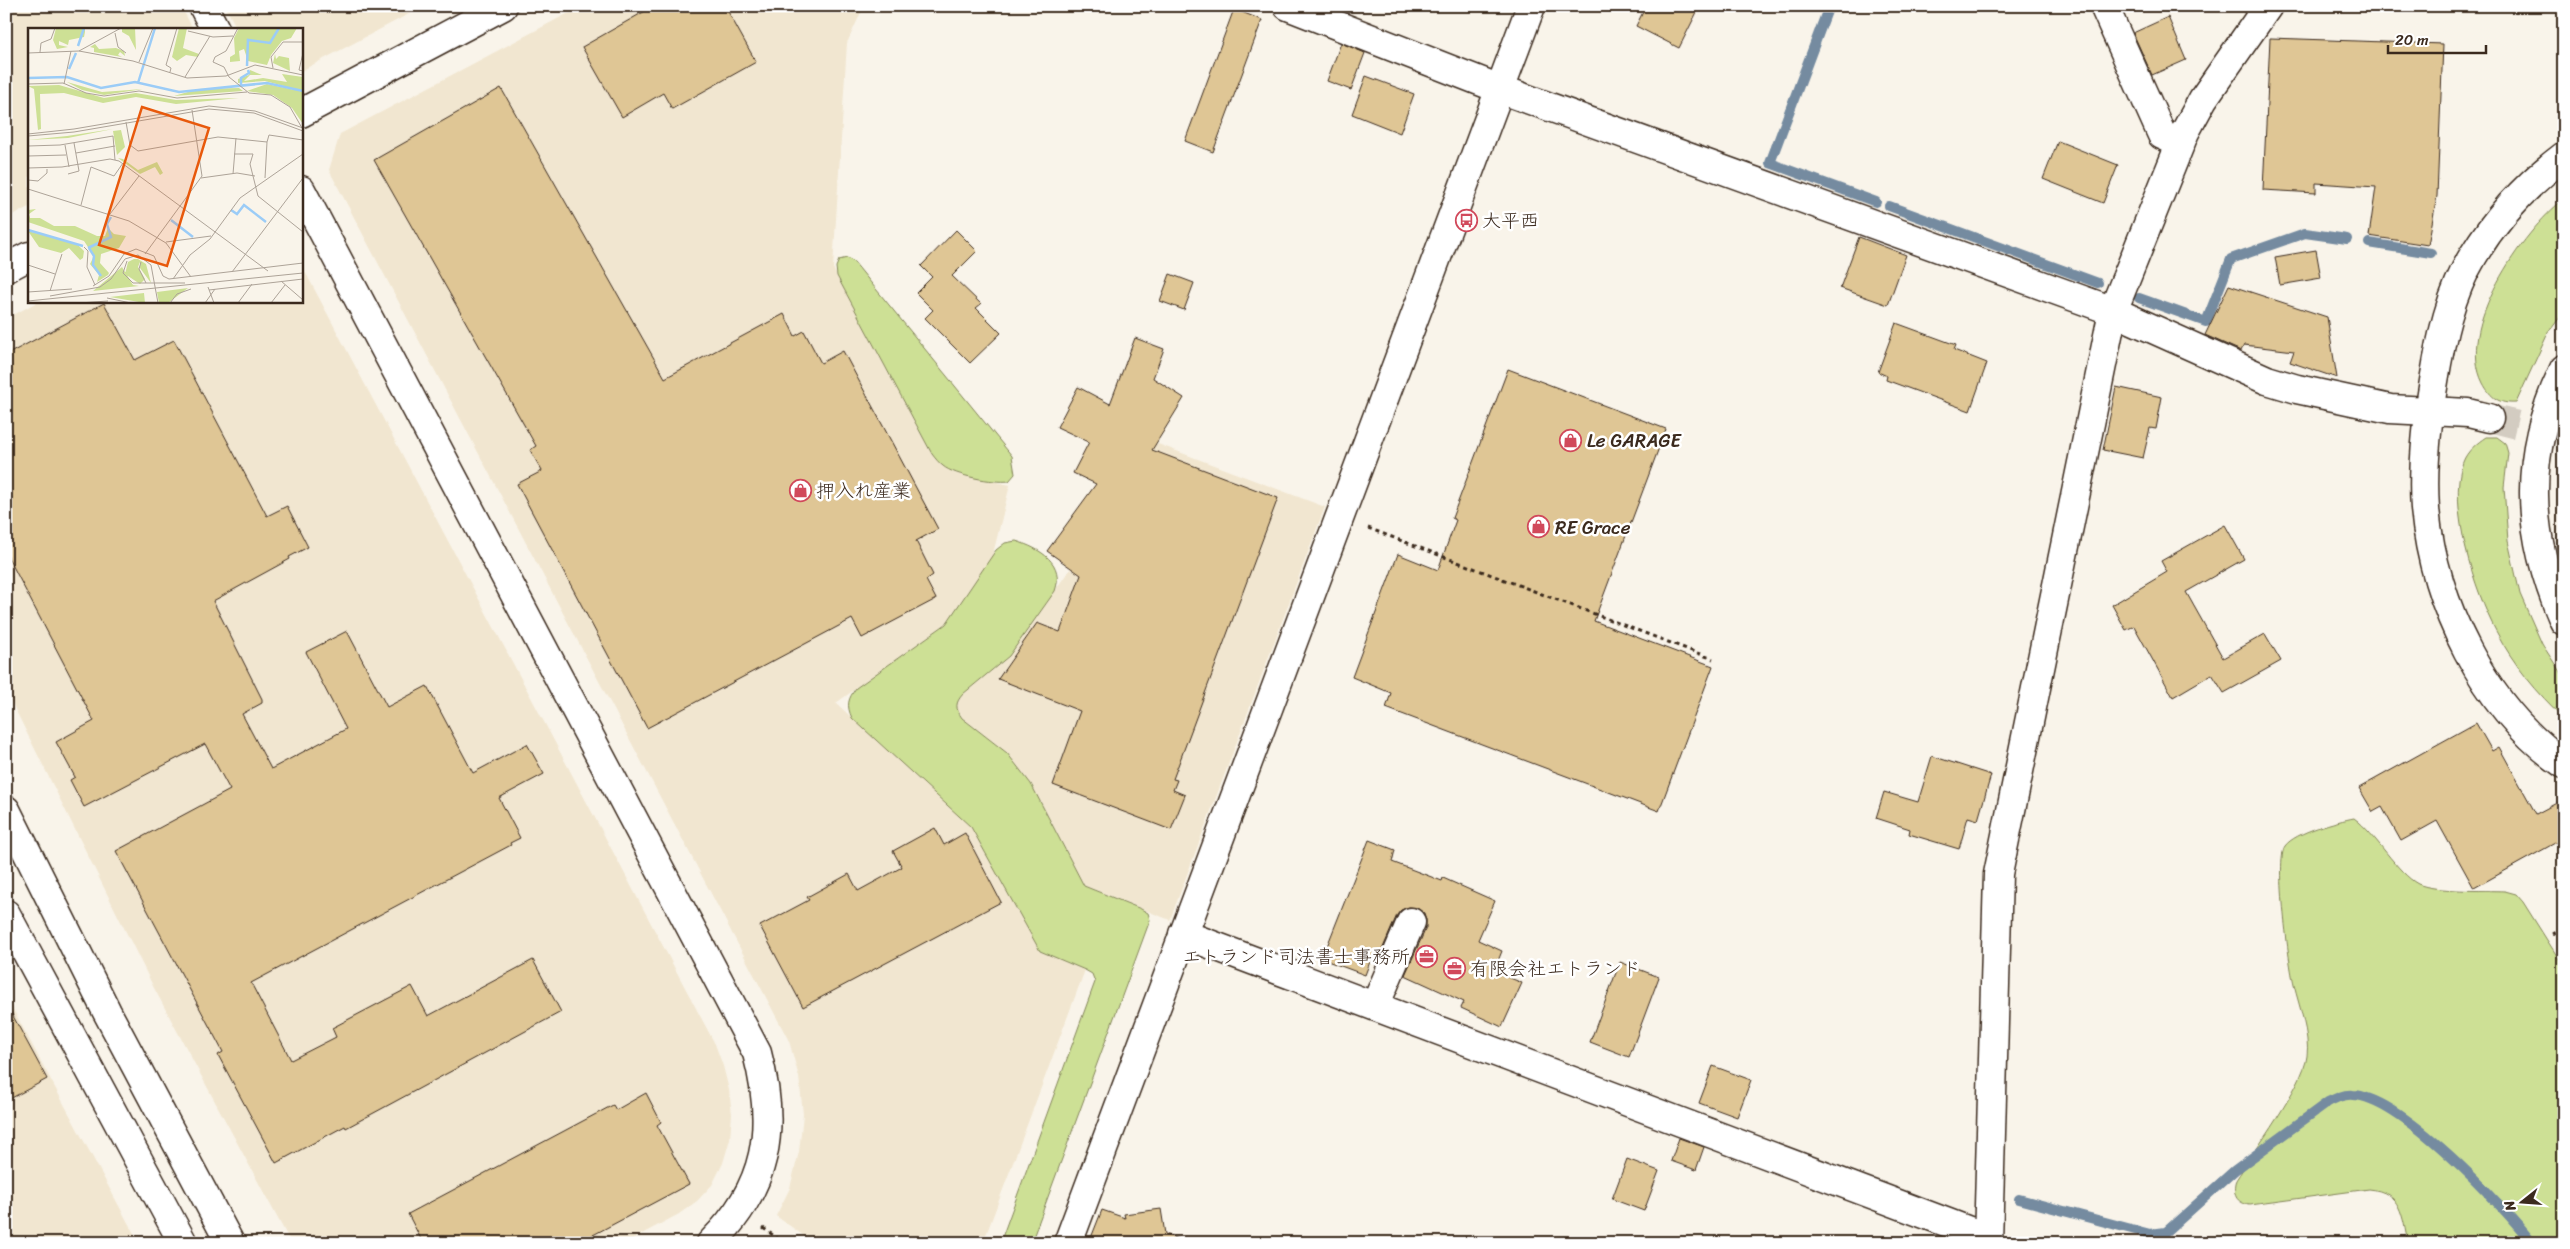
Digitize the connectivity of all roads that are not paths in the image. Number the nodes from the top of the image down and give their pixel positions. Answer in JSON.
{"nodes":[{"id":1,"x":203,"y":6,"type":"edge"},
{"id":2,"x":503,"y":6,"type":"edge"},
{"id":3,"x":1288,"y":6,"type":"edge"},
{"id":4,"x":1531,"y":6,"type":"edge"},
{"id":5,"x":2104,"y":6,"type":"edge"},
{"id":6,"x":2268,"y":6,"type":"edge"},
{"id":7,"x":214,"y":28,"type":"edge"},
{"id":8,"x":1500,"y":89,"type":"junction"},
{"id":9,"x":302,"y":112,"type":"edge"},
{"id":10,"x":2180,"y":143,"type":"junction"},
{"id":11,"x":2564,"y":156,"type":"edge"},
{"id":12,"x":302,"y":192,"type":"edge"},
{"id":13,"x":28,"y":257,"type":"edge"},
{"id":14,"x":6,"y":268,"type":"edge"},
{"id":15,"x":2113,"y":311,"type":"junction"},
{"id":16,"x":2564,"y":369,"type":"edge"},
{"id":17,"x":2429,"y":411,"type":"junction"},
{"id":18,"x":2489,"y":418,"type":"tunnel mouth"},
{"id":19,"x":2564,"y":621,"type":"edge"},
{"id":20,"x":2564,"y":764,"type":"edge"},
{"id":21,"x":6,"y":810,"type":"edge"},
{"id":22,"x":6,"y":914,"type":"edge"},
{"id":23,"x":1411,"y":922,"type":"dead end"},
{"id":24,"x":1184,"y":934,"type":"junction"},
{"id":25,"x":1375,"y":1006,"type":"junction"},
{"id":26,"x":1988,"y":1240,"type":"edge"},
{"id":27,"x":183,"y":1243,"type":"edge"},
{"id":28,"x":230,"y":1243,"type":"edge"},
{"id":29,"x":712,"y":1243,"type":"edge"},
{"id":30,"x":1068,"y":1243,"type":"edge"}],
"edges":[{"from":1,"to":7,"type":"main road"},
{"from":2,"to":9,"type":"main road"},
{"from":3,"to":8,"type":"main road"},
{"from":4,"to":8,"type":"main road"},
{"from":5,"to":10,"type":"main road"},
{"from":6,"to":10,"type":"main road"},
{"from":8,"to":15,"type":"main road"},
{"from":8,"to":24,"type":"main road"},
{"from":10,"to":15,"type":"main road"},
{"from":11,"to":17,"type":"main road"},
{"from":12,"to":29,"type":"main road"},
{"from":13,"to":14,"type":"main road"},
{"from":15,"to":17,"type":"main road"},
{"from":15,"to":26,"type":"main road"},
{"from":16,"to":19,"type":"main road"},
{"from":17,"to":18,"type":"main road"},
{"from":17,"to":20,"type":"main road"},
{"from":21,"to":28,"type":"main road"},
{"from":22,"to":27,"type":"main road"},
{"from":23,"to":25,"type":"main road"},
{"from":24,"to":25,"type":"main road"},
{"from":24,"to":30,"type":"main road"},
{"from":25,"to":26,"type":"main road"}]}
